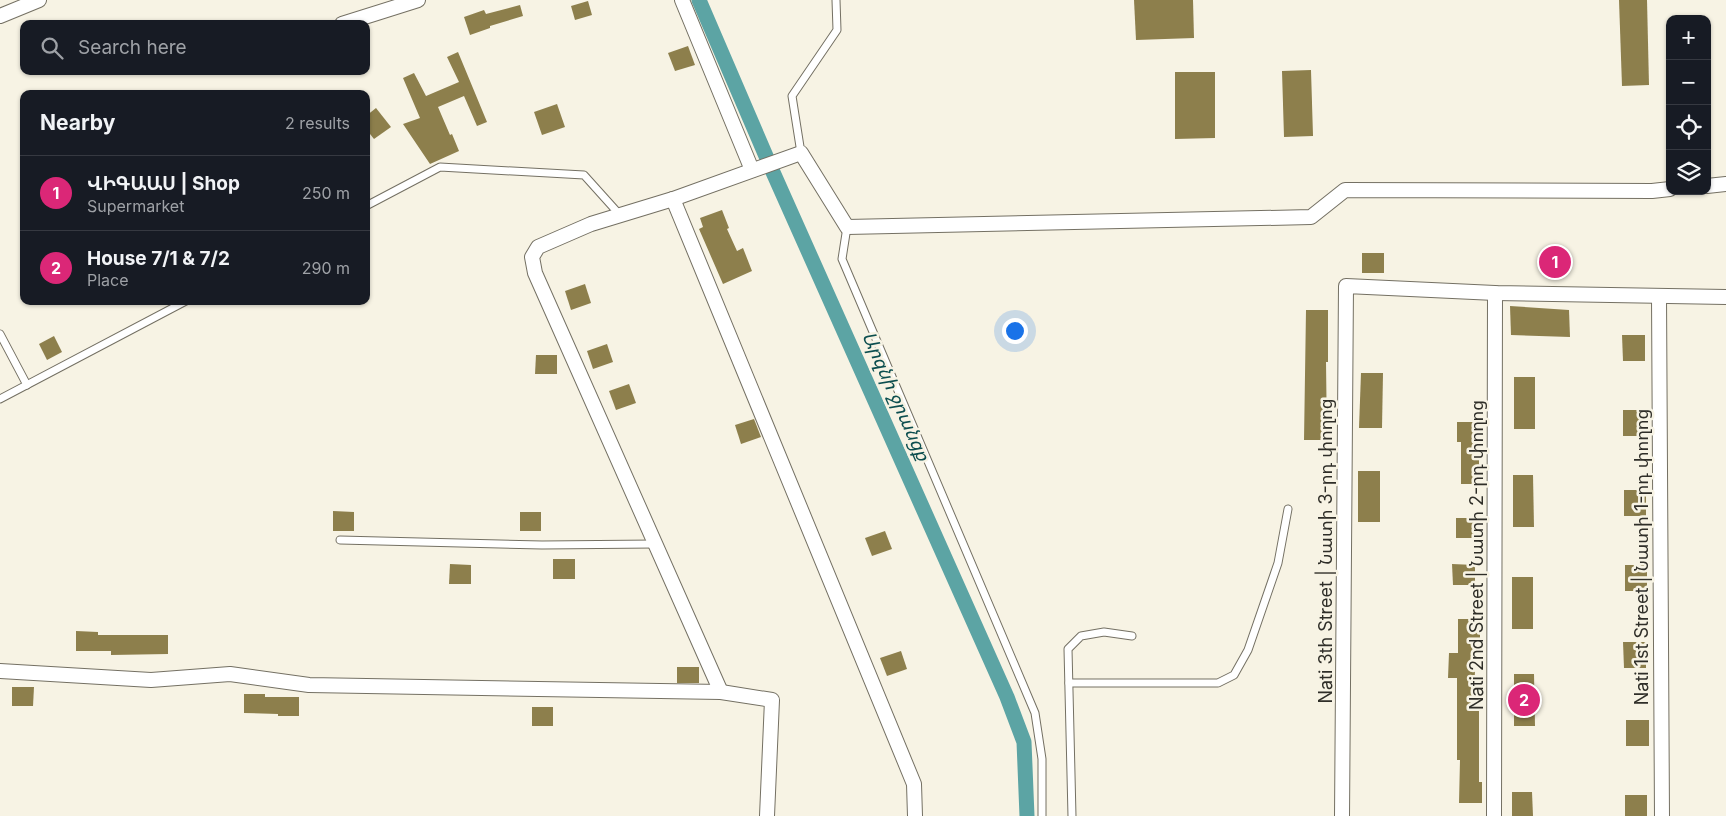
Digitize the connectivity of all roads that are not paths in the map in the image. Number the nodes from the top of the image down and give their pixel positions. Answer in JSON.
{"nodes":[{"id":1,"x":39,"y":0,"type":"edge"},
{"id":2,"x":418,"y":0,"type":"edge"},
{"id":3,"x":682,"y":0,"type":"edge"},
{"id":4,"x":836,"y":0,"type":"edge"},
{"id":5,"x":0,"y":16,"type":"edge"},
{"id":6,"x":355,"y":20,"type":"edge"},
{"id":7,"x":801,"y":153,"type":"junction"},
{"id":8,"x":758,"y":168,"type":"junction"},
{"id":9,"x":1726,"y":184,"type":"edge"},
{"id":10,"x":1711,"y":186,"type":"edge"},
{"id":11,"x":1666,"y":189,"type":"edge"},
{"id":12,"x":673,"y":199,"type":"junction"},
{"id":13,"x":370,"y":204,"type":"edge"},
{"id":14,"x":620,"y":215,"type":"junction"},
{"id":15,"x":847,"y":227,"type":"junction"},
{"id":16,"x":1495,"y":293,"type":"junction"},
{"id":17,"x":1659,"y":297,"type":"junction"},
{"id":18,"x":1726,"y":297,"type":"edge"},
{"id":19,"x":178,"y":305,"type":"edge"},
{"id":20,"x":0,"y":334,"type":"edge"},
{"id":21,"x":27,"y":384,"type":"junction"},
{"id":22,"x":0,"y":399,"type":"edge"},
{"id":23,"x":1288,"y":510,"type":"dead end"},
{"id":24,"x":340,"y":540,"type":"dead end"},
{"id":25,"x":655,"y":544,"type":"junction"},
{"id":26,"x":1132,"y":636,"type":"dead end"},
{"id":27,"x":0,"y":671,"type":"edge"},
{"id":28,"x":1069,"y":683,"type":"junction"},
{"id":29,"x":721,"y":692,"type":"junction"},
{"id":30,"x":768,"y":816,"type":"edge"},
{"id":31,"x":915,"y":816,"type":"edge"},
{"id":32,"x":1042,"y":816,"type":"edge"},
{"id":33,"x":1072,"y":816,"type":"edge"},
{"id":34,"x":1342,"y":816,"type":"edge"},
{"id":35,"x":1494,"y":816,"type":"edge"},
{"id":36,"x":1662,"y":816,"type":"edge"}],
"edges":[{"from":1,"to":5,"type":"street"},
{"from":2,"to":6,"type":"street"},
{"from":3,"to":8,"type":"street"},
{"from":4,"to":7,"type":"lane"},
{"from":7,"to":8,"type":"street"},
{"from":7,"to":15,"type":"street"},
{"from":8,"to":12,"type":"street"},
{"from":9,"to":10,"type":"street"},
{"from":11,"to":15,"type":"street"},
{"from":12,"to":14,"type":"street"},
{"from":12,"to":31,"type":"street"},
{"from":13,"to":14,"type":"lane"},
{"from":14,"to":25,"type":"street"},
{"from":15,"to":32,"type":"lane"},
{"from":16,"to":17,"type":"street"},
{"from":16,"to":34,"type":"street","name":"Nati 3th Street | Նատի 3-րդ փողոց"},
{"from":16,"to":35,"type":"street","name":"Nati 2nd Street | Նատի 2-րդ փողոց"},
{"from":17,"to":18,"type":"street"},
{"from":17,"to":36,"type":"street","name":"Nati 1st Street | Նատի 1-րդ փողոց"},
{"from":19,"to":21,"type":"lane"},
{"from":20,"to":21,"type":"lane"},
{"from":21,"to":22,"type":"lane"},
{"from":23,"to":28,"type":"lane"},
{"from":24,"to":25,"type":"lane"},
{"from":25,"to":29,"type":"street"},
{"from":26,"to":28,"type":"lane"},
{"from":27,"to":29,"type":"street"},
{"from":28,"to":33,"type":"lane"},
{"from":29,"to":30,"type":"street"}]}
